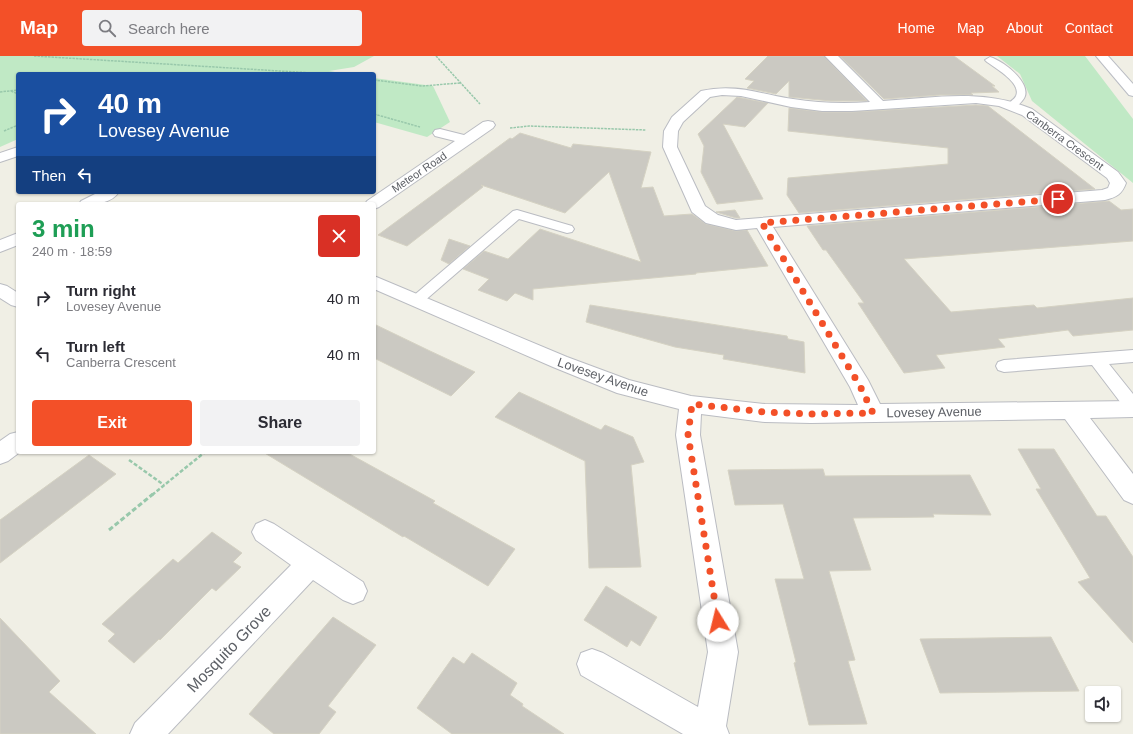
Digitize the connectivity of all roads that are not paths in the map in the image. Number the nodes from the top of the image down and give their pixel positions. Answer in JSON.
{"nodes":[{"id":1,"x":831,"y":56,"type":"edge"},
{"id":2,"x":1102,"y":56,"type":"edge"},
{"id":3,"x":990,"y":60,"type":"dead end"},
{"id":4,"x":1133,"y":92,"type":"edge"},
{"id":5,"x":880,"y":105,"type":"junction"},
{"id":6,"x":1012,"y":105,"type":"junction"},
{"id":7,"x":485,"y":128,"type":"road end"},
{"id":8,"x":440,"y":133,"type":"road end"},
{"id":9,"x":466,"y":140,"type":"junction"},
{"id":10,"x":16,"y":152,"type":"edge"},
{"id":11,"x":0,"y":158,"type":"edge"},
{"id":12,"x":107,"y":194,"type":"edge"},
{"id":13,"x":91,"y":202,"type":"edge"},
{"id":14,"x":376,"y":202,"type":"edge"},
{"id":15,"x":762,"y":223,"type":"junction"},
{"id":16,"x":567,"y":229,"type":"dead end"},
{"id":17,"x":16,"y":239,"type":"edge"},
{"id":18,"x":0,"y":247,"type":"edge"},
{"id":19,"x":376,"y":283,"type":"edge"},
{"id":20,"x":0,"y":290,"type":"edge"},
{"id":21,"x":16,"y":300,"type":"edge"},
{"id":22,"x":417,"y":300,"type":"junction"},
{"id":23,"x":1133,"y":356,"type":"edge"},
{"id":24,"x":1096,"y":359,"type":"junction"},
{"id":25,"x":1004,"y":366,"type":"dead end"},
{"id":26,"x":692,"y":404,"type":"junction"},
{"id":27,"x":1133,"y":406,"type":"edge"},
{"id":28,"x":1133,"y":409,"type":"edge"},
{"id":29,"x":1071,"y":410,"type":"junction"},
{"id":30,"x":873,"y":413,"type":"junction"},
{"id":31,"x":16,"y":442,"type":"edge"},
{"id":32,"x":0,"y":454,"type":"edge"},
{"id":33,"x":1133,"y":493,"type":"edge"},
{"id":34,"x":265,"y":532,"type":"dead end"},
{"id":35,"x":311,"y":563,"type":"junction"},
{"id":36,"x":353,"y":591,"type":"dead end"},
{"id":37,"x":592,"y":664,"type":"dead end"},
{"id":38,"x":711,"y":733,"type":"edge"},
{"id":39,"x":146,"y":734,"type":"edge"}],
"edges":[{"from":1,"to":5,"type":"street"},
{"from":2,"to":4,"type":"street"},
{"from":3,"to":6,"type":"lane"},
{"from":5,"to":6,"type":"street","name":"Canberra Crescent"},
{"from":5,"to":15,"type":"street","name":"Canberra Crescent"},
{"from":6,"to":15,"type":"street","name":"Canberra Crescent"},
{"from":7,"to":9,"type":"street","name":"Meteor Road"},
{"from":8,"to":9,"type":"street","name":"Meteor Road"},
{"from":9,"to":14,"type":"street","name":"Meteor Road"},
{"from":10,"to":11,"type":"street"},
{"from":12,"to":13,"type":"street"},
{"from":15,"to":30,"type":"street"},
{"from":16,"to":22,"type":"lane"},
{"from":17,"to":18,"type":"street"},
{"from":19,"to":22,"type":"street","name":"Lovesey Avenue"},
{"from":20,"to":21,"type":"street"},
{"from":22,"to":26,"type":"street","name":"Lovesey Avenue"},
{"from":23,"to":24,"type":"lane"},
{"from":24,"to":25,"type":"lane"},
{"from":24,"to":27,"type":"lane"},
{"from":26,"to":30,"type":"street","name":"Lovesey Avenue"},
{"from":26,"to":38,"type":"street"},
{"from":28,"to":29,"type":"street","name":"Lovesey Avenue"},
{"from":29,"to":30,"type":"street","name":"Lovesey Avenue"},
{"from":29,"to":33,"type":"street"},
{"from":31,"to":32,"type":"street"},
{"from":34,"to":35,"type":"street"},
{"from":35,"to":36,"type":"street"},
{"from":35,"to":39,"type":"street","name":"Mosquito Grove"},
{"from":37,"to":38,"type":"street"}]}
